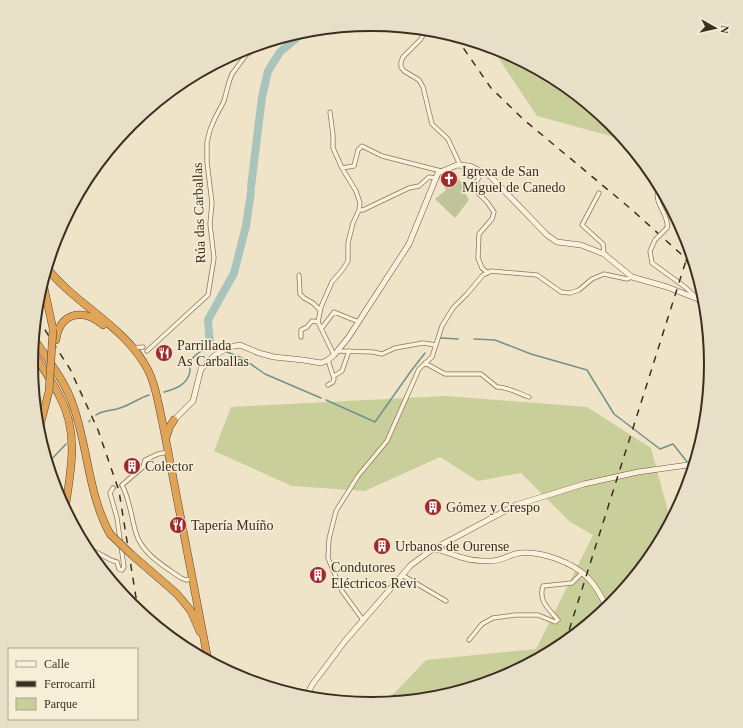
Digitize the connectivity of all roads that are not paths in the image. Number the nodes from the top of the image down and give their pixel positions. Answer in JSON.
{"nodes":[{"id":1,"x":423,"y":35,"type":"edge"},
{"id":2,"x":246,"y":55,"type":"edge"},
{"id":3,"x":330,"y":112,"type":"dead end"},
{"id":4,"x":460,"y":165,"type":"junction"},
{"id":5,"x":469,"y":166,"type":"junction"},
{"id":6,"x":342,"y":168,"type":"junction"},
{"id":7,"x":442,"y":171,"type":"junction"},
{"id":8,"x":435,"y":178,"type":"junction"},
{"id":9,"x":599,"y":193,"type":"dead end"},
{"id":10,"x":657,"y":193,"type":"edge"},
{"id":11,"x":359,"y":210,"type":"junction"},
{"id":12,"x":604,"y":254,"type":"junction"},
{"id":13,"x":51,"y":273,"type":"edge"},
{"id":14,"x":488,"y":273,"type":"junction"},
{"id":15,"x":299,"y":275,"type":"dead end"},
{"id":16,"x":632,"y":277,"type":"junction"},
{"id":17,"x":46,"y":296,"type":"edge"},
{"id":18,"x":698,"y":299,"type":"joint"},
{"id":19,"x":320,"y":310,"type":"junction"},
{"id":20,"x":318,"y":322,"type":"junction"},
{"id":21,"x":359,"y":322,"type":"junction"},
{"id":22,"x":321,"y":329,"type":"junction"},
{"id":23,"x":301,"y":337,"type":"dead end"},
{"id":24,"x":39,"y":346,"type":"edge"},
{"id":25,"x":436,"y":346,"type":"junction"},
{"id":26,"x":143,"y":347,"type":"dead end"},
{"id":27,"x":131,"y":348,"type":"junction"},
{"id":28,"x":147,"y":351,"type":"dead end"},
{"id":29,"x":349,"y":351,"type":"junction"},
{"id":30,"x":336,"y":353,"type":"junction"},
{"id":31,"x":328,"y":360,"type":"junction"},
{"id":32,"x":38,"y":361,"type":"edge"},
{"id":33,"x":425,"y":363,"type":"junction"},
{"id":34,"x":334,"y":376,"type":"junction"},
{"id":35,"x":328,"y":385,"type":"dead end"},
{"id":36,"x":49,"y":391,"type":"junction"},
{"id":37,"x":529,"y":397,"type":"dead end"},
{"id":38,"x":43,"y":416,"type":"edge"},
{"id":39,"x":162,"y":420,"type":"junction"},
{"id":40,"x":174,"y":420,"type":"junction"},
{"id":41,"x":166,"y":441,"type":"junction"},
{"id":42,"x":168,"y":452,"type":"junction"},
{"id":43,"x":689,"y":465,"type":"edge"},
{"id":44,"x":113,"y":488,"type":"dead end"},
{"id":45,"x":66,"y":497,"type":"edge"},
{"id":46,"x":435,"y":549,"type":"junction"},
{"id":47,"x":97,"y":552,"type":"edge"},
{"id":48,"x":582,"y":573,"type":"junction"},
{"id":49,"x":402,"y":575,"type":"junction"},
{"id":50,"x":192,"y":579,"type":"junction"},
{"id":51,"x":446,"y":601,"type":"dead end"},
{"id":52,"x":604,"y":602,"type":"edge"},
{"id":53,"x":363,"y":620,"type":"junction"},
{"id":54,"x":469,"y":640,"type":"dead end"},
{"id":55,"x":206,"y":653,"type":"edge"},
{"id":56,"x":207,"y":653,"type":"edge"},
{"id":57,"x":309,"y":691,"type":"edge"}],
"edges":[{"from":1,"to":4,"type":"street"},
{"from":2,"to":28,"type":"street","name":"Rúa das Carballas"},
{"from":3,"to":6,"type":"street"},
{"from":4,"to":5,"type":"street"},
{"from":4,"to":7,"type":"street"},
{"from":5,"to":12,"type":"street"},
{"from":5,"to":14,"type":"street"},
{"from":6,"to":7,"type":"street"},
{"from":6,"to":11,"type":"street"},
{"from":7,"to":8,"type":"street"},
{"from":8,"to":11,"type":"street"},
{"from":8,"to":21,"type":"street"},
{"from":9,"to":12,"type":"street"},
{"from":10,"to":18,"type":"street","bridge":true},
{"from":11,"to":19,"type":"street"},
{"from":12,"to":16,"type":"street"},
{"from":13,"to":27,"type":"highway"},
{"from":14,"to":16,"type":"street"},
{"from":14,"to":25,"type":"street"},
{"from":15,"to":19,"type":"street"},
{"from":16,"to":18,"type":"street"},
{"from":17,"to":36,"type":"highway","bridge":true},
{"from":19,"to":20,"type":"street"},
{"from":20,"to":22,"type":"street"},
{"from":20,"to":23,"type":"street"},
{"from":21,"to":22,"type":"street"},
{"from":21,"to":30,"type":"street"},
{"from":22,"to":30,"type":"street"},
{"from":24,"to":55,"type":"highway","bridge":true},
{"from":25,"to":29,"type":"street"},
{"from":25,"to":33,"type":"street"},
{"from":26,"to":27,"type":"street"},
{"from":27,"to":36,"type":"highway","bridge":true},
{"from":27,"to":39,"type":"highway"},
{"from":29,"to":30,"type":"street"},
{"from":29,"to":34,"type":"street"},
{"from":30,"to":31,"type":"street"},
{"from":31,"to":34,"type":"street"},
{"from":31,"to":40,"type":"street"},
{"from":32,"to":45,"type":"highway"},
{"from":33,"to":37,"type":"street"},
{"from":33,"to":53,"type":"street"},
{"from":34,"to":35,"type":"street"},
{"from":36,"to":38,"type":"highway"},
{"from":39,"to":40,"type":"highway"},
{"from":39,"to":41,"type":"highway"},
{"from":40,"to":41,"type":"highway"},
{"from":41,"to":42,"type":"highway"},
{"from":42,"to":50,"type":"highway"},
{"from":42,"to":50,"type":"street"},
{"from":43,"to":46,"type":"street"},
{"from":44,"to":47,"type":"street"},
{"from":46,"to":48,"type":"street"},
{"from":46,"to":49,"type":"street"},
{"from":48,"to":52,"type":"street"},
{"from":48,"to":54,"type":"street"},
{"from":49,"to":51,"type":"street"},
{"from":49,"to":53,"type":"street"},
{"from":50,"to":56,"type":"highway"},
{"from":53,"to":57,"type":"street"}]}
